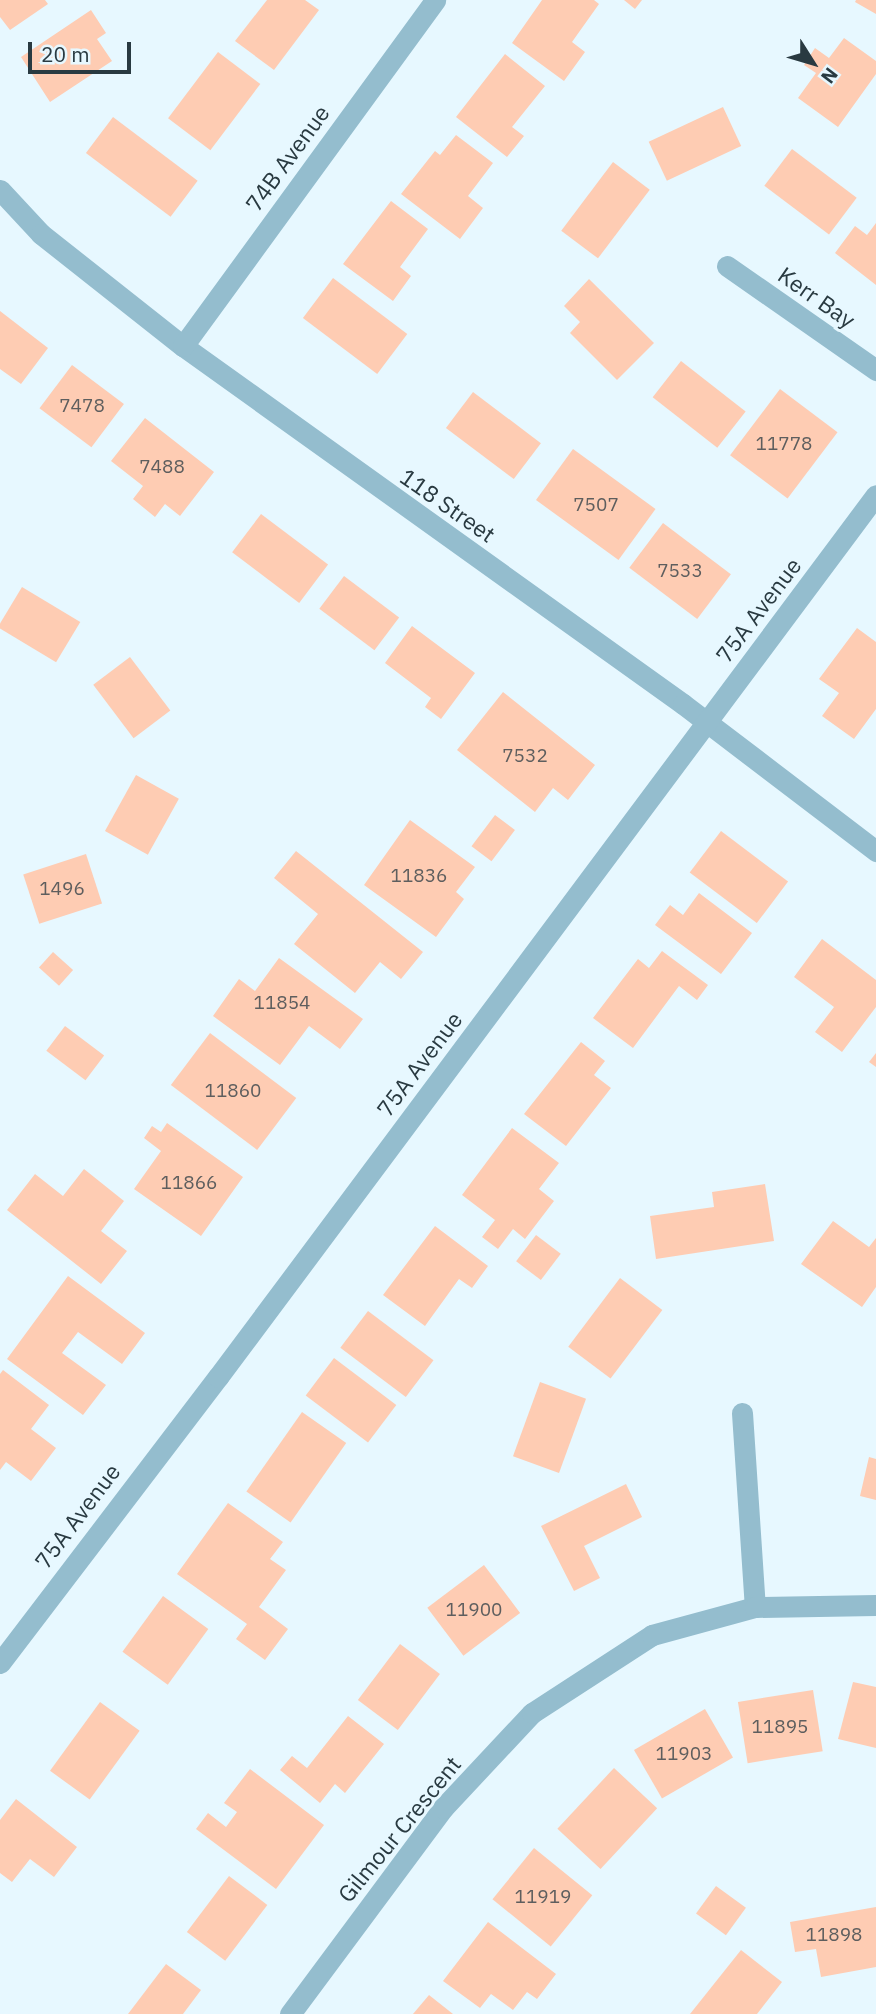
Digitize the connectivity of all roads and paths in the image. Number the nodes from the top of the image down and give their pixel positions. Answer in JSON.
{"nodes":[{"id":1,"x":435,"y":0,"type":"edge"},
{"id":2,"x":0,"y":190,"type":"edge"},
{"id":3,"x":727,"y":267,"type":"dead end"},
{"id":4,"x":183,"y":346,"type":"junction"},
{"id":5,"x":876,"y":370,"type":"edge"},
{"id":6,"x":876,"y":495,"type":"edge"},
{"id":7,"x":707,"y":722,"type":"junction"},
{"id":8,"x":876,"y":851,"type":"edge"},
{"id":9,"x":742,"y":1413,"type":"dead end"},
{"id":10,"x":876,"y":1605,"type":"edge"},
{"id":11,"x":755,"y":1608,"type":"junction"},
{"id":12,"x":0,"y":1663,"type":"edge"},
{"id":13,"x":290,"y":2014,"type":"edge"}],
"edges":[{"from":1,"to":4,"type":"street","name":"74B Avenue"},
{"from":2,"to":4,"type":"street","name":"118 Street"},
{"from":3,"to":5,"type":"street","name":"Kerr Bay"},
{"from":4,"to":7,"type":"street","name":"118 Street"},
{"from":6,"to":7,"type":"street","name":"75A Avenue"},
{"from":7,"to":8,"type":"street","name":"118 Street"},
{"from":7,"to":12,"type":"street","name":"75A Avenue"},
{"from":9,"to":11,"type":"street"},
{"from":10,"to":11,"type":"street","name":"Gilmour Crescent"},
{"from":11,"to":13,"type":"street","name":"Gilmour Crescent"}]}
